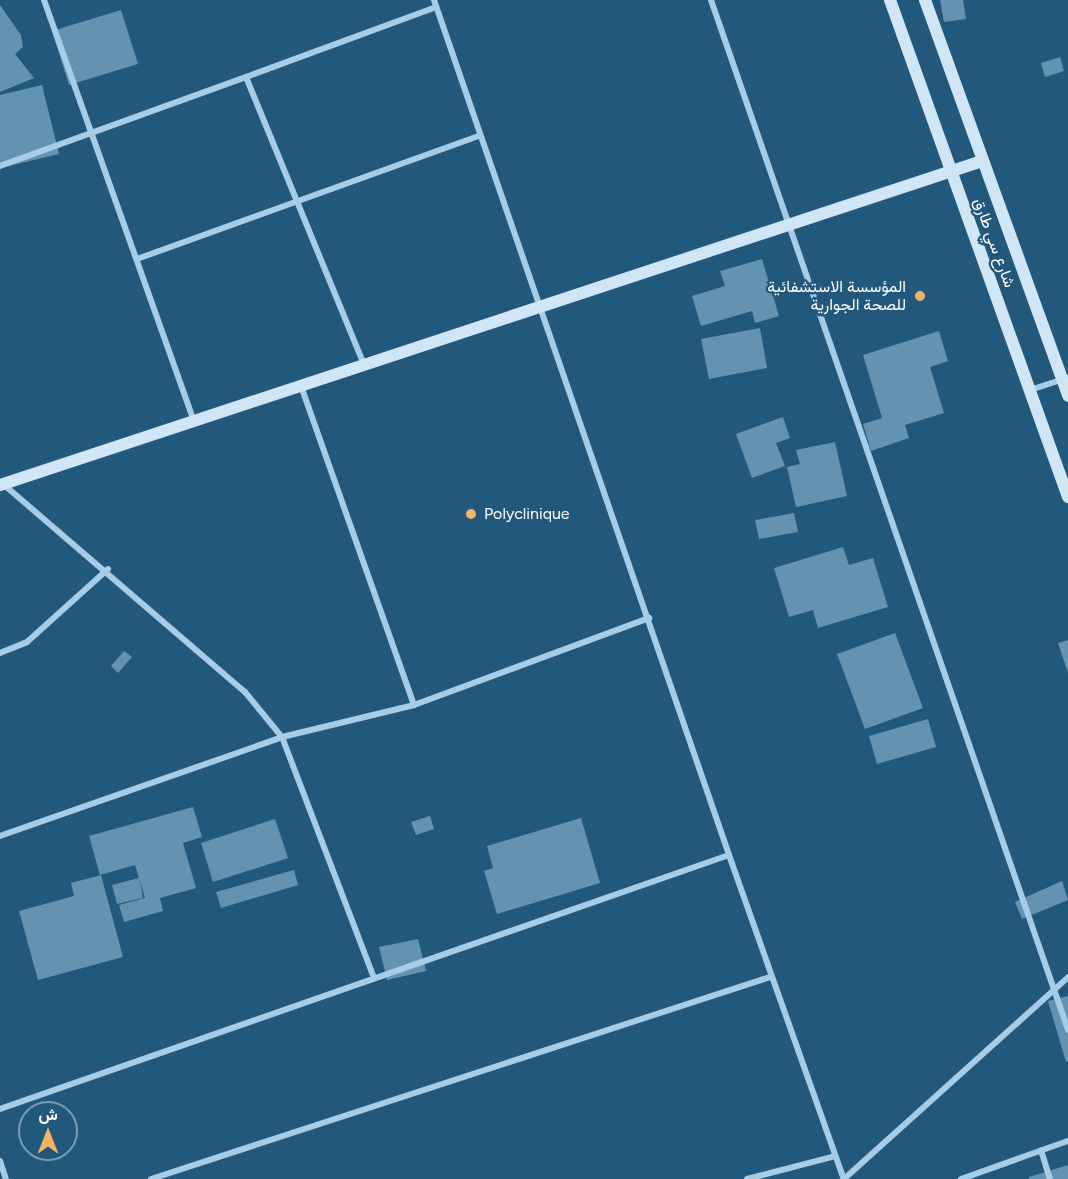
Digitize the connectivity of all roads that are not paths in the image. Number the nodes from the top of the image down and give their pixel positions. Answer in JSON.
{"nodes":[{"id":1,"x":44,"y":0,"type":"edge"},
{"id":2,"x":711,"y":0,"type":"edge"},
{"id":3,"x":890,"y":0,"type":"edge"},
{"id":4,"x":925,"y":0,"type":"edge"},
{"id":5,"x":435,"y":3,"type":"edge"},
{"id":6,"x":246,"y":77,"type":"junction"},
{"id":7,"x":93,"y":133,"type":"junction"},
{"id":8,"x":479,"y":136,"type":"junction"},
{"id":9,"x":979,"y":162,"type":"junction"},
{"id":10,"x":0,"y":166,"type":"edge"},
{"id":11,"x":950,"y":172,"type":"junction"},
{"id":12,"x":299,"y":205,"type":"junction"},
{"id":13,"x":790,"y":223,"type":"junction"},
{"id":14,"x":137,"y":259,"type":"junction"},
{"id":15,"x":541,"y":303,"type":"junction"},
{"id":16,"x":363,"y":362,"type":"junction"},
{"id":17,"x":1065,"y":379,"type":"edge"},
{"id":18,"x":300,"y":383,"type":"junction"},
{"id":19,"x":1030,"y":390,"type":"junction"},
{"id":20,"x":1068,"y":396,"type":"edge"},
{"id":21,"x":193,"y":419,"type":"junction"},
{"id":22,"x":1,"y":484,"type":"edge"},
{"id":23,"x":1068,"y":497,"type":"edge"},
{"id":24,"x":108,"y":569,"type":"junction"},
{"id":25,"x":650,"y":618,"type":"junction"},
{"id":26,"x":0,"y":653,"type":"edge"},
{"id":27,"x":414,"y":705,"type":"junction"},
{"id":28,"x":282,"y":737,"type":"junction"},
{"id":29,"x":0,"y":836,"type":"edge"},
{"id":30,"x":729,"y":855,"type":"junction"},
{"id":31,"x":374,"y":975,"type":"junction"},
{"id":32,"x":770,"y":976,"type":"junction"},
{"id":33,"x":1068,"y":977,"type":"edge"},
{"id":34,"x":1053,"y":990,"type":"junction"},
{"id":35,"x":1068,"y":1029,"type":"edge"},
{"id":36,"x":0,"y":1109,"type":"edge"},
{"id":37,"x":1068,"y":1141,"type":"edge"},
{"id":38,"x":1041,"y":1150,"type":"junction"},
{"id":39,"x":832,"y":1157,"type":"junction"},
{"id":40,"x":0,"y":1161,"type":"edge"},
{"id":41,"x":6,"y":1179,"type":"edge"},
{"id":42,"x":151,"y":1179,"type":"edge"},
{"id":43,"x":747,"y":1179,"type":"edge"},
{"id":44,"x":844,"y":1179,"type":"edge"},
{"id":45,"x":962,"y":1179,"type":"edge"},
{"id":46,"x":1050,"y":1179,"type":"edge"}],
"edges":[{"from":1,"to":7,"type":"street"},
{"from":2,"to":13,"type":"street"},
{"from":3,"to":11,"type":"street","name":"شارع سي طارق"},
{"from":4,"to":9,"type":"street","name":"شارع سي طارق"},
{"from":5,"to":6,"type":"street"},
{"from":5,"to":8,"type":"street"},
{"from":6,"to":7,"type":"street"},
{"from":6,"to":12,"type":"street"},
{"from":7,"to":10,"type":"street"},
{"from":7,"to":14,"type":"street"},
{"from":8,"to":12,"type":"street"},
{"from":8,"to":15,"type":"street"},
{"from":9,"to":11,"type":"street"},
{"from":9,"to":17,"type":"street","name":"شارع سي طارق"},
{"from":11,"to":13,"type":"street"},
{"from":11,"to":19,"type":"street","name":"شارع سي طارق"},
{"from":12,"to":14,"type":"street"},
{"from":12,"to":16,"type":"street"},
{"from":13,"to":15,"type":"street"},
{"from":13,"to":34,"type":"street"},
{"from":14,"to":21,"type":"street"},
{"from":15,"to":16,"type":"street"},
{"from":15,"to":25,"type":"street"},
{"from":16,"to":18,"type":"street"},
{"from":17,"to":19,"type":"street"},
{"from":17,"to":20,"type":"street","name":"شارع سي طارق"},
{"from":18,"to":21,"type":"street"},
{"from":18,"to":27,"type":"street"},
{"from":19,"to":23,"type":"street","name":"شارع سي طارق"},
{"from":21,"to":22,"type":"street"},
{"from":22,"to":24,"type":"street"},
{"from":24,"to":26,"type":"street"},
{"from":24,"to":28,"type":"street"},
{"from":25,"to":27,"type":"street"},
{"from":25,"to":30,"type":"street"},
{"from":27,"to":28,"type":"street"},
{"from":28,"to":29,"type":"street"},
{"from":28,"to":31,"type":"street"},
{"from":30,"to":31,"type":"street"},
{"from":30,"to":32,"type":"street"},
{"from":31,"to":36,"type":"street"},
{"from":32,"to":39,"type":"street"},
{"from":32,"to":42,"type":"street"},
{"from":33,"to":34,"type":"street"},
{"from":34,"to":35,"type":"street"},
{"from":34,"to":44,"type":"street"},
{"from":37,"to":38,"type":"street"},
{"from":38,"to":45,"type":"street"},
{"from":38,"to":46,"type":"street"},
{"from":39,"to":43,"type":"street"},
{"from":39,"to":44,"type":"street"},
{"from":40,"to":41,"type":"street"}]}
